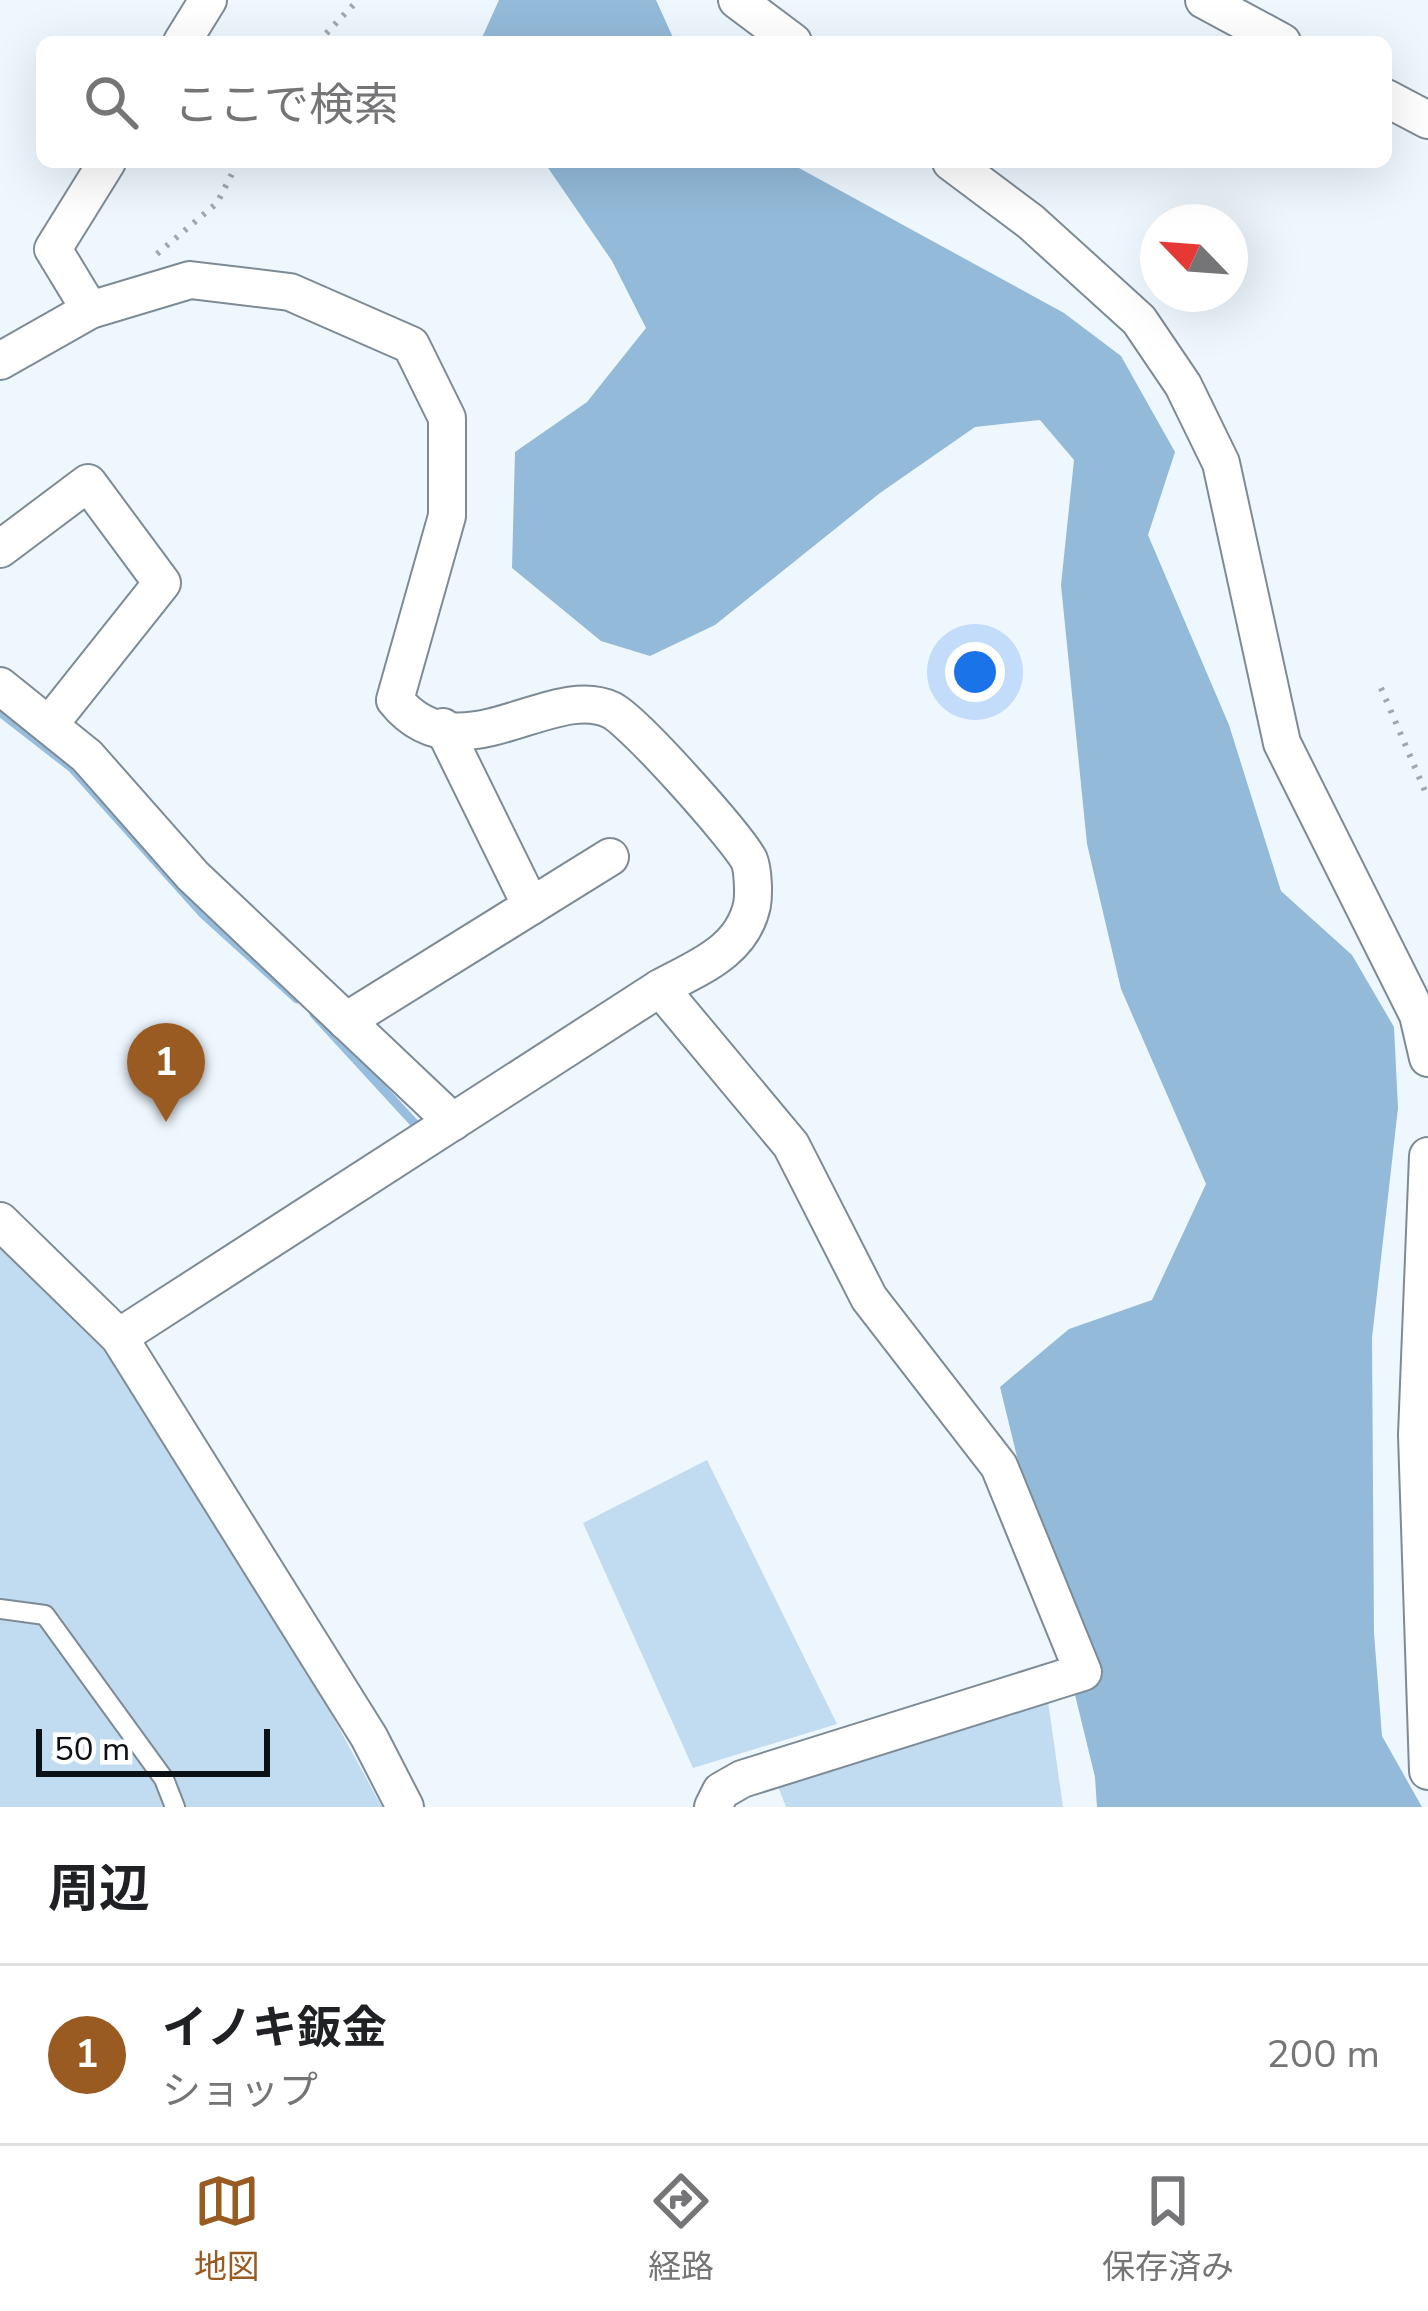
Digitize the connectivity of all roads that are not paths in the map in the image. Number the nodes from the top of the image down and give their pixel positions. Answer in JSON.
{"nodes":[{"id":1,"x":208,"y":0,"type":"edge"},
{"id":2,"x":737,"y":0,"type":"edge"},
{"id":3,"x":1204,"y":0,"type":"edge"},
{"id":4,"x":186,"y":36,"type":"edge"},
{"id":5,"x":785,"y":36,"type":"edge"},
{"id":6,"x":1271,"y":36,"type":"edge"},
{"id":7,"x":103,"y":168,"type":"edge"},
{"id":8,"x":959,"y":168,"type":"edge"},
{"id":9,"x":90,"y":310,"type":"junction"},
{"id":10,"x":0,"y":361,"type":"edge"},
{"id":11,"x":0,"y":549,"type":"edge"},
{"id":12,"x":0,"y":686,"type":"edge"},
{"id":13,"x":49,"y":725,"type":"junction"},
{"id":14,"x":443,"y":727,"type":"junction"},
{"id":15,"x":610,"y":856,"type":"dead end"},
{"id":16,"x":531,"y":905,"type":"junction"},
{"id":17,"x":660,"y":988,"type":"junction"},
{"id":18,"x":346,"y":1021,"type":"junction"},
{"id":19,"x":1428,"y":1058,"type":"edge"},
{"id":20,"x":453,"y":1122,"type":"junction"},
{"id":21,"x":1428,"y":1156,"type":"edge"},
{"id":22,"x":0,"y":1221,"type":"edge"},
{"id":23,"x":1424,"y":1332,"type":"edge"},
{"id":24,"x":119,"y":1337,"type":"junction"},
{"id":25,"x":1422,"y":1434,"type":"edge"},
{"id":26,"x":0,"y":1609,"type":"edge"},
{"id":27,"x":1428,"y":1771,"type":"edge"},
{"id":28,"x":175,"y":1807,"type":"edge"},
{"id":29,"x":405,"y":1807,"type":"edge"},
{"id":30,"x":713,"y":1807,"type":"edge"}],
"edges":[{"from":1,"to":4,"type":"street"},
{"from":2,"to":5,"type":"street"},
{"from":3,"to":6,"type":"street"},
{"from":7,"to":9,"type":"street"},
{"from":8,"to":19,"type":"street"},
{"from":9,"to":10,"type":"street"},
{"from":9,"to":14,"type":"street"},
{"from":11,"to":13,"type":"street"},
{"from":12,"to":13,"type":"street"},
{"from":13,"to":18,"type":"street"},
{"from":14,"to":16,"type":"street"},
{"from":14,"to":17,"type":"street"},
{"from":15,"to":16,"type":"street"},
{"from":16,"to":18,"type":"street"},
{"from":17,"to":20,"type":"street"},
{"from":17,"to":30,"type":"street"},
{"from":18,"to":20,"type":"street"},
{"from":20,"to":24,"type":"street"},
{"from":21,"to":23,"type":"street"},
{"from":22,"to":24,"type":"street"},
{"from":23,"to":25,"type":"street"},
{"from":24,"to":29,"type":"street"},
{"from":25,"to":27,"type":"street"},
{"from":26,"to":28,"type":"lane"}]}
